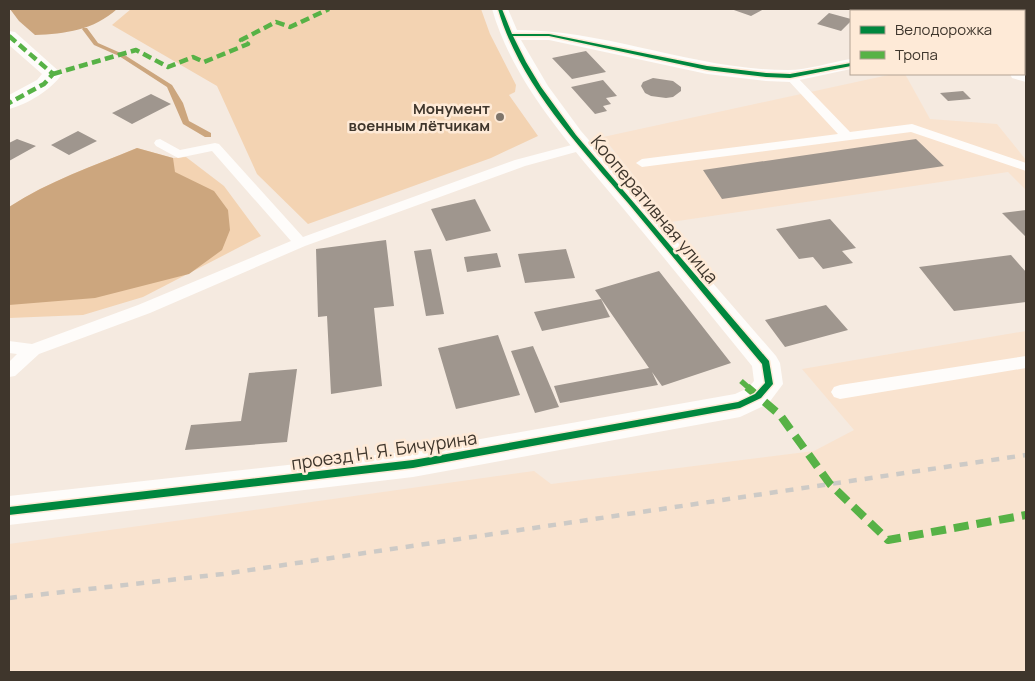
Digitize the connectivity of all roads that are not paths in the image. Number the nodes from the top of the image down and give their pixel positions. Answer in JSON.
{"nodes":[{"id":1,"x":500,"y":9,"type":"edge"},
{"id":2,"x":510,"y":35,"type":"junction"},
{"id":3,"x":9,"y":36,"type":"edge"},
{"id":4,"x":850,"y":64,"type":"edge"},
{"id":5,"x":790,"y":76,"type":"junction"},
{"id":6,"x":9,"y":103,"type":"edge"},
{"id":7,"x":847,"y":136,"type":"junction"},
{"id":8,"x":160,"y":143,"type":"dead end"},
{"id":9,"x":583,"y":146,"type":"junction"},
{"id":10,"x":642,"y":163,"type":"dead end"},
{"id":11,"x":1026,"y":167,"type":"edge"},
{"id":12,"x":300,"y":244,"type":"junction"},
{"id":13,"x":9,"y":347,"type":"edge"},
{"id":14,"x":33,"y":350,"type":"junction"},
{"id":15,"x":1026,"y":362,"type":"edge"},
{"id":16,"x":9,"y":371,"type":"edge"},
{"id":17,"x":840,"y":392,"type":"dead end"},
{"id":18,"x":758,"y":396,"type":"joint"},
{"id":19,"x":9,"y":511,"type":"edge"}],
"edges":[{"from":1,"to":2,"type":"street","name":"Кооперативная улица"},
{"from":2,"to":5,"type":"street"},
{"from":2,"to":9,"type":"street","name":"Кооперативная улица"},
{"from":3,"to":6,"type":"street"},
{"from":4,"to":5,"type":"street"},
{"from":5,"to":7,"type":"lane"},
{"from":7,"to":10,"type":"lane"},
{"from":7,"to":11,"type":"lane"},
{"from":8,"to":12,"type":"lane"},
{"from":9,"to":12,"type":"lane"},
{"from":9,"to":18,"type":"street","name":"Кооперативная улица"},
{"from":12,"to":14,"type":"lane"},
{"from":13,"to":14,"type":"lane"},
{"from":14,"to":16,"type":"lane"},
{"from":15,"to":17,"type":"lane"},
{"from":18,"to":19,"type":"street","name":"проезд Н. Я. Бичурина"}]}
